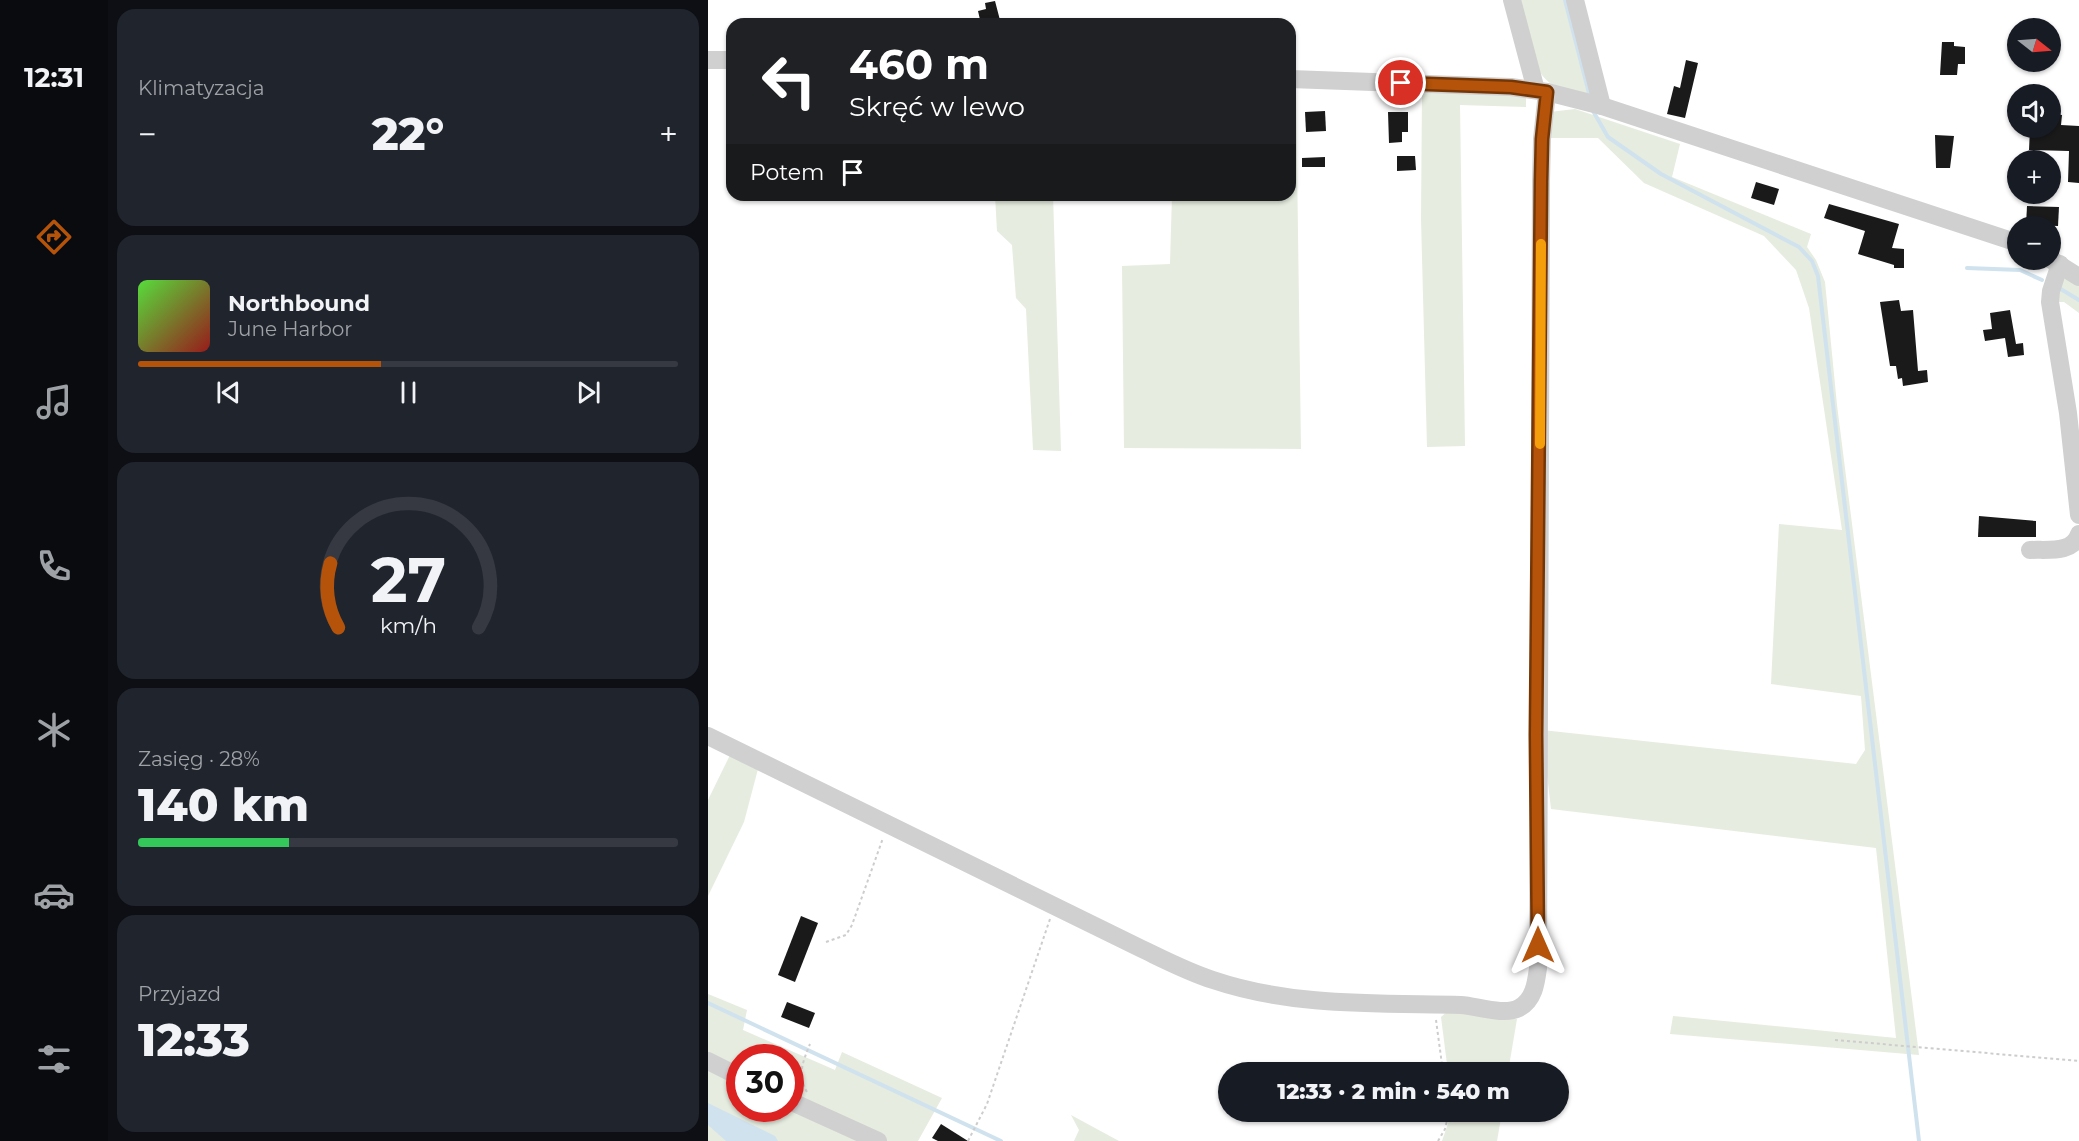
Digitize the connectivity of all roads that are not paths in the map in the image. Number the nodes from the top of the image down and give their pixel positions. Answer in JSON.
{"nodes":[{"id":1,"x":1512,"y":0,"type":"edge"},
{"id":2,"x":1575,"y":0,"type":"edge"},
{"id":3,"x":708,"y":60,"type":"edge"},
{"id":4,"x":726,"y":60,"type":"edge"},
{"id":5,"x":1296,"y":79,"type":"edge"},
{"id":6,"x":1542,"y":91,"type":"junction"},
{"id":7,"x":1602,"y":106,"type":"junction"},
{"id":8,"x":2007,"y":239,"type":"edge"},
{"id":9,"x":2061,"y":266,"type":"edge"},
{"id":10,"x":2054,"y":270,"type":"edge"},
{"id":11,"x":2079,"y":277,"type":"edge"},
{"id":12,"x":2079,"y":515,"type":"edge"},
{"id":13,"x":2079,"y":534,"type":"edge"},
{"id":14,"x":2030,"y":550,"type":"dead end"},
{"id":15,"x":708,"y":736,"type":"edge"},
{"id":16,"x":708,"y":1061,"type":"edge"},
{"id":17,"x":726,"y":1070,"type":"edge"},
{"id":18,"x":804,"y":1107,"type":"edge"},
{"id":19,"x":878,"y":1141,"type":"edge"}],
"edges":[{"from":1,"to":6,"type":"street"},
{"from":2,"to":7,"type":"street"},
{"from":3,"to":4,"type":"street"},
{"from":5,"to":6,"type":"street"},
{"from":6,"to":7,"type":"street"},
{"from":6,"to":15,"type":"street"},
{"from":7,"to":8,"type":"street"},
{"from":9,"to":11,"type":"street"},
{"from":10,"to":12,"type":"street"},
{"from":13,"to":14,"type":"street"},
{"from":16,"to":17,"type":"street"},
{"from":18,"to":19,"type":"street"}]}
